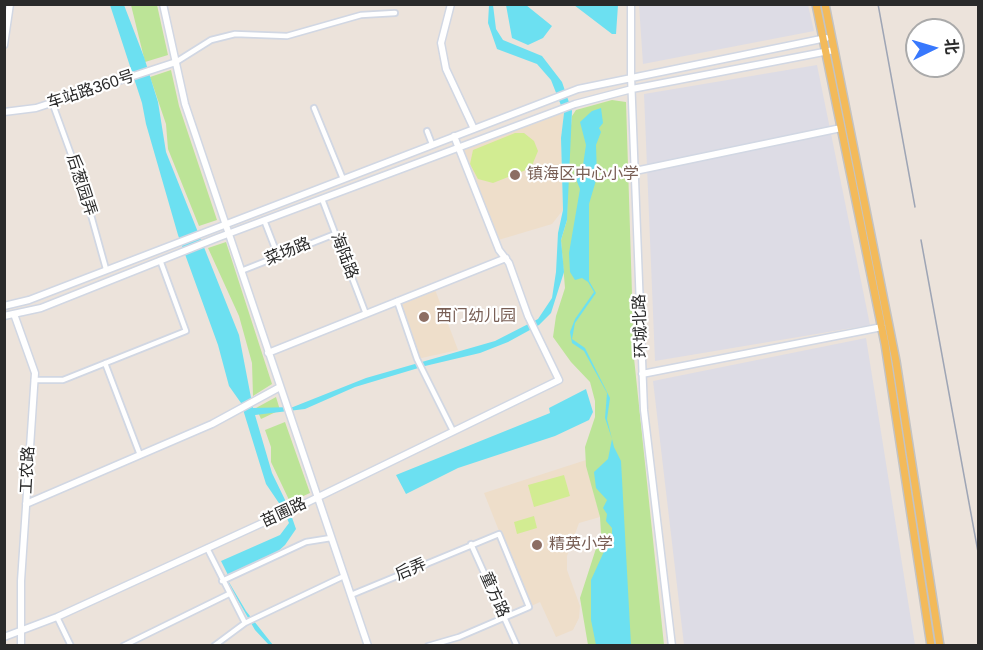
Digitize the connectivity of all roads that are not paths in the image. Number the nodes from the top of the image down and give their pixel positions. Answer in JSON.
{"nodes":[{"id":1,"x":10,"y":4,"type":"edge"},
{"id":2,"x":163,"y":4,"type":"edge"},
{"id":3,"x":452,"y":4,"type":"edge"},
{"id":4,"x":631,"y":4,"type":"edge"},
{"id":5,"x":816,"y":4,"type":"edge"},
{"id":6,"x":825,"y":4,"type":"edge"},
{"id":7,"x":395,"y":13,"type":"dead end"},
{"id":8,"x":831,"y":37,"type":"junction"},
{"id":9,"x":823,"y":39,"type":"junction"},
{"id":10,"x":4,"y":45,"type":"edge"},
{"id":11,"x":834,"y":51,"type":"junction"},
{"id":12,"x":825,"y":52,"type":"junction"},
{"id":13,"x":176,"y":62,"type":"junction"},
{"id":14,"x":631,"y":76,"type":"junction"},
{"id":15,"x":632,"y":89,"type":"junction"},
{"id":16,"x":52,"y":102,"type":"junction"},
{"id":17,"x":314,"y":108,"type":"dead end"},
{"id":18,"x":4,"y":112,"type":"edge"},
{"id":19,"x":841,"y":128,"type":"junction"},
{"id":20,"x":474,"y":129,"type":"junction"},
{"id":21,"x":427,"y":131,"type":"dead end"},
{"id":22,"x":454,"y":136,"type":"junction"},
{"id":23,"x":432,"y":144,"type":"junction"},
{"id":24,"x":458,"y":146,"type":"junction"},
{"id":25,"x":635,"y":171,"type":"junction"},
{"id":26,"x":342,"y":179,"type":"junction"},
{"id":27,"x":321,"y":199,"type":"junction"},
{"id":28,"x":264,"y":220,"type":"junction"},
{"id":29,"x":225,"y":223,"type":"junction"},
{"id":30,"x":229,"y":234,"type":"junction"},
{"id":31,"x":335,"y":234,"type":"junction"},
{"id":32,"x":278,"y":256,"type":"junction"},
{"id":33,"x":506,"y":258,"type":"junction"},
{"id":34,"x":160,"y":260,"type":"junction"},
{"id":35,"x":106,"y":269,"type":"junction"},
{"id":36,"x":241,"y":271,"type":"junction"},
{"id":37,"x":397,"y":301,"type":"junction"},
{"id":38,"x":4,"y":306,"type":"edge"},
{"id":39,"x":14,"y":314,"type":"junction"},
{"id":40,"x":366,"y":314,"type":"junction"},
{"id":41,"x":4,"y":315,"type":"edge"},
{"id":42,"x":882,"y":327,"type":"junction"},
{"id":43,"x":268,"y":353,"type":"junction"},
{"id":44,"x":105,"y":363,"type":"junction"},
{"id":45,"x":642,"y":374,"type":"junction"},
{"id":46,"x":34,"y":380,"type":"junction"},
{"id":47,"x":280,"y":387,"type":"junction"},
{"id":48,"x":453,"y":431,"type":"junction"},
{"id":49,"x":140,"y":455,"type":"junction"},
{"id":50,"x":318,"y":497,"type":"junction"},
{"id":51,"x":26,"y":504,"type":"junction"},
{"id":52,"x":331,"y":538,"type":"junction"},
{"id":53,"x":471,"y":544,"type":"junction"},
{"id":54,"x":207,"y":548,"type":"junction"},
{"id":55,"x":344,"y":576,"type":"junction"},
{"id":56,"x":222,"y":581,"type":"junction"},
{"id":57,"x":229,"y":594,"type":"junction"},
{"id":58,"x":351,"y":595,"type":"junction"},
{"id":59,"x":57,"y":617,"type":"junction"},
{"id":60,"x":504,"y":618,"type":"junction"},
{"id":61,"x":245,"y":623,"type":"junction"},
{"id":62,"x":21,"y":630,"type":"junction"},
{"id":63,"x":4,"y":637,"type":"edge"},
{"id":64,"x":21,"y":645,"type":"edge"},
{"id":65,"x":71,"y":645,"type":"edge"},
{"id":66,"x":123,"y":645,"type":"edge"},
{"id":67,"x":214,"y":645,"type":"edge"},
{"id":68,"x":368,"y":645,"type":"edge"},
{"id":69,"x":428,"y":645,"type":"edge"},
{"id":70,"x":517,"y":645,"type":"edge"},
{"id":71,"x":672,"y":645,"type":"edge"},
{"id":72,"x":930,"y":645,"type":"edge"},
{"id":73,"x":940,"y":645,"type":"edge"}],
"edges":[{"from":1,"to":10,"type":"street"},
{"from":2,"to":13,"type":"street"},
{"from":3,"to":20,"type":"street"},
{"from":4,"to":14,"type":"street","name":"环城北路"},
{"from":5,"to":9,"type":"main road"},
{"from":6,"to":8,"type":"main road"},
{"from":7,"to":13,"type":"street"},
{"from":8,"to":9,"type":"street"},
{"from":8,"to":11,"type":"main road"},
{"from":9,"to":12,"type":"main road"},
{"from":9,"to":14,"type":"street"},
{"from":11,"to":12,"type":"street"},
{"from":11,"to":73,"type":"main road"},
{"from":12,"to":15,"type":"street"},
{"from":12,"to":19,"type":"main road"},
{"from":13,"to":16,"type":"street","name":"车站路360号"},
{"from":13,"to":29,"type":"street"},
{"from":14,"to":15,"type":"street","name":"环城北路"},
{"from":14,"to":20,"type":"street"},
{"from":15,"to":24,"type":"street"},
{"from":15,"to":25,"type":"street","name":"环城北路"},
{"from":16,"to":18,"type":"street","name":"车站路360号"},
{"from":16,"to":35,"type":"street","name":"后葱园弄"},
{"from":17,"to":26,"type":"street"},
{"from":19,"to":25,"type":"street"},
{"from":19,"to":42,"type":"main road"},
{"from":20,"to":22,"type":"street"},
{"from":21,"to":23,"type":"street"},
{"from":22,"to":23,"type":"street"},
{"from":22,"to":24,"type":"street"},
{"from":23,"to":26,"type":"street"},
{"from":24,"to":27,"type":"street"},
{"from":24,"to":33,"type":"street"},
{"from":25,"to":45,"type":"street","name":"环城北路"},
{"from":26,"to":29,"type":"street"},
{"from":27,"to":28,"type":"street"},
{"from":27,"to":31,"type":"street","name":"海陆路"},
{"from":28,"to":30,"type":"street"},
{"from":28,"to":32,"type":"street"},
{"from":29,"to":30,"type":"street"},
{"from":29,"to":35,"type":"street"},
{"from":30,"to":34,"type":"street"},
{"from":30,"to":36,"type":"street"},
{"from":31,"to":32,"type":"street","name":"菜场路"},
{"from":31,"to":40,"type":"street","name":"海陆路"},
{"from":32,"to":36,"type":"street","name":"菜场路"},
{"from":33,"to":37,"type":"street"},
{"from":33,"to":48,"type":"street","name":"苗圃路"},
{"from":34,"to":39,"type":"street"},
{"from":34,"to":44,"type":"street"},
{"from":35,"to":38,"type":"street"},
{"from":36,"to":43,"type":"street"},
{"from":37,"to":40,"type":"street"},
{"from":37,"to":48,"type":"street"},
{"from":39,"to":41,"type":"street"},
{"from":39,"to":46,"type":"street","name":"工农路"},
{"from":40,"to":43,"type":"street"},
{"from":42,"to":45,"type":"street"},
{"from":42,"to":72,"type":"main road"},
{"from":43,"to":47,"type":"street"},
{"from":44,"to":46,"type":"street"},
{"from":44,"to":49,"type":"street"},
{"from":45,"to":71,"type":"street","name":"环城北路"},
{"from":46,"to":51,"type":"street","name":"工农路"},
{"from":47,"to":49,"type":"street"},
{"from":47,"to":50,"type":"street"},
{"from":48,"to":50,"type":"street","name":"苗圃路"},
{"from":49,"to":51,"type":"street"},
{"from":50,"to":52,"type":"street"},
{"from":50,"to":54,"type":"street","name":"苗圃路"},
{"from":51,"to":62,"type":"street","name":"工农路"},
{"from":52,"to":55,"type":"street"},
{"from":52,"to":56,"type":"street"},
{"from":53,"to":58,"type":"street","name":"后弄"},
{"from":53,"to":60,"type":"street","name":"童方路"},
{"from":53,"to":60,"type":"street","name":"后弄"},
{"from":54,"to":56,"type":"street"},
{"from":54,"to":59,"type":"street","name":"苗圃路"},
{"from":55,"to":58,"type":"street"},
{"from":55,"to":61,"type":"street"},
{"from":56,"to":57,"type":"street"},
{"from":57,"to":61,"type":"street"},
{"from":57,"to":66,"type":"street"},
{"from":58,"to":68,"type":"street"},
{"from":59,"to":62,"type":"street","name":"苗圃路"},
{"from":59,"to":65,"type":"street"},
{"from":60,"to":69,"type":"street"},
{"from":60,"to":70,"type":"street","name":"童方路"},
{"from":61,"to":67,"type":"street"},
{"from":62,"to":63,"type":"street","name":"苗圃路"},
{"from":62,"to":64,"type":"street","name":"工农路"}]}
